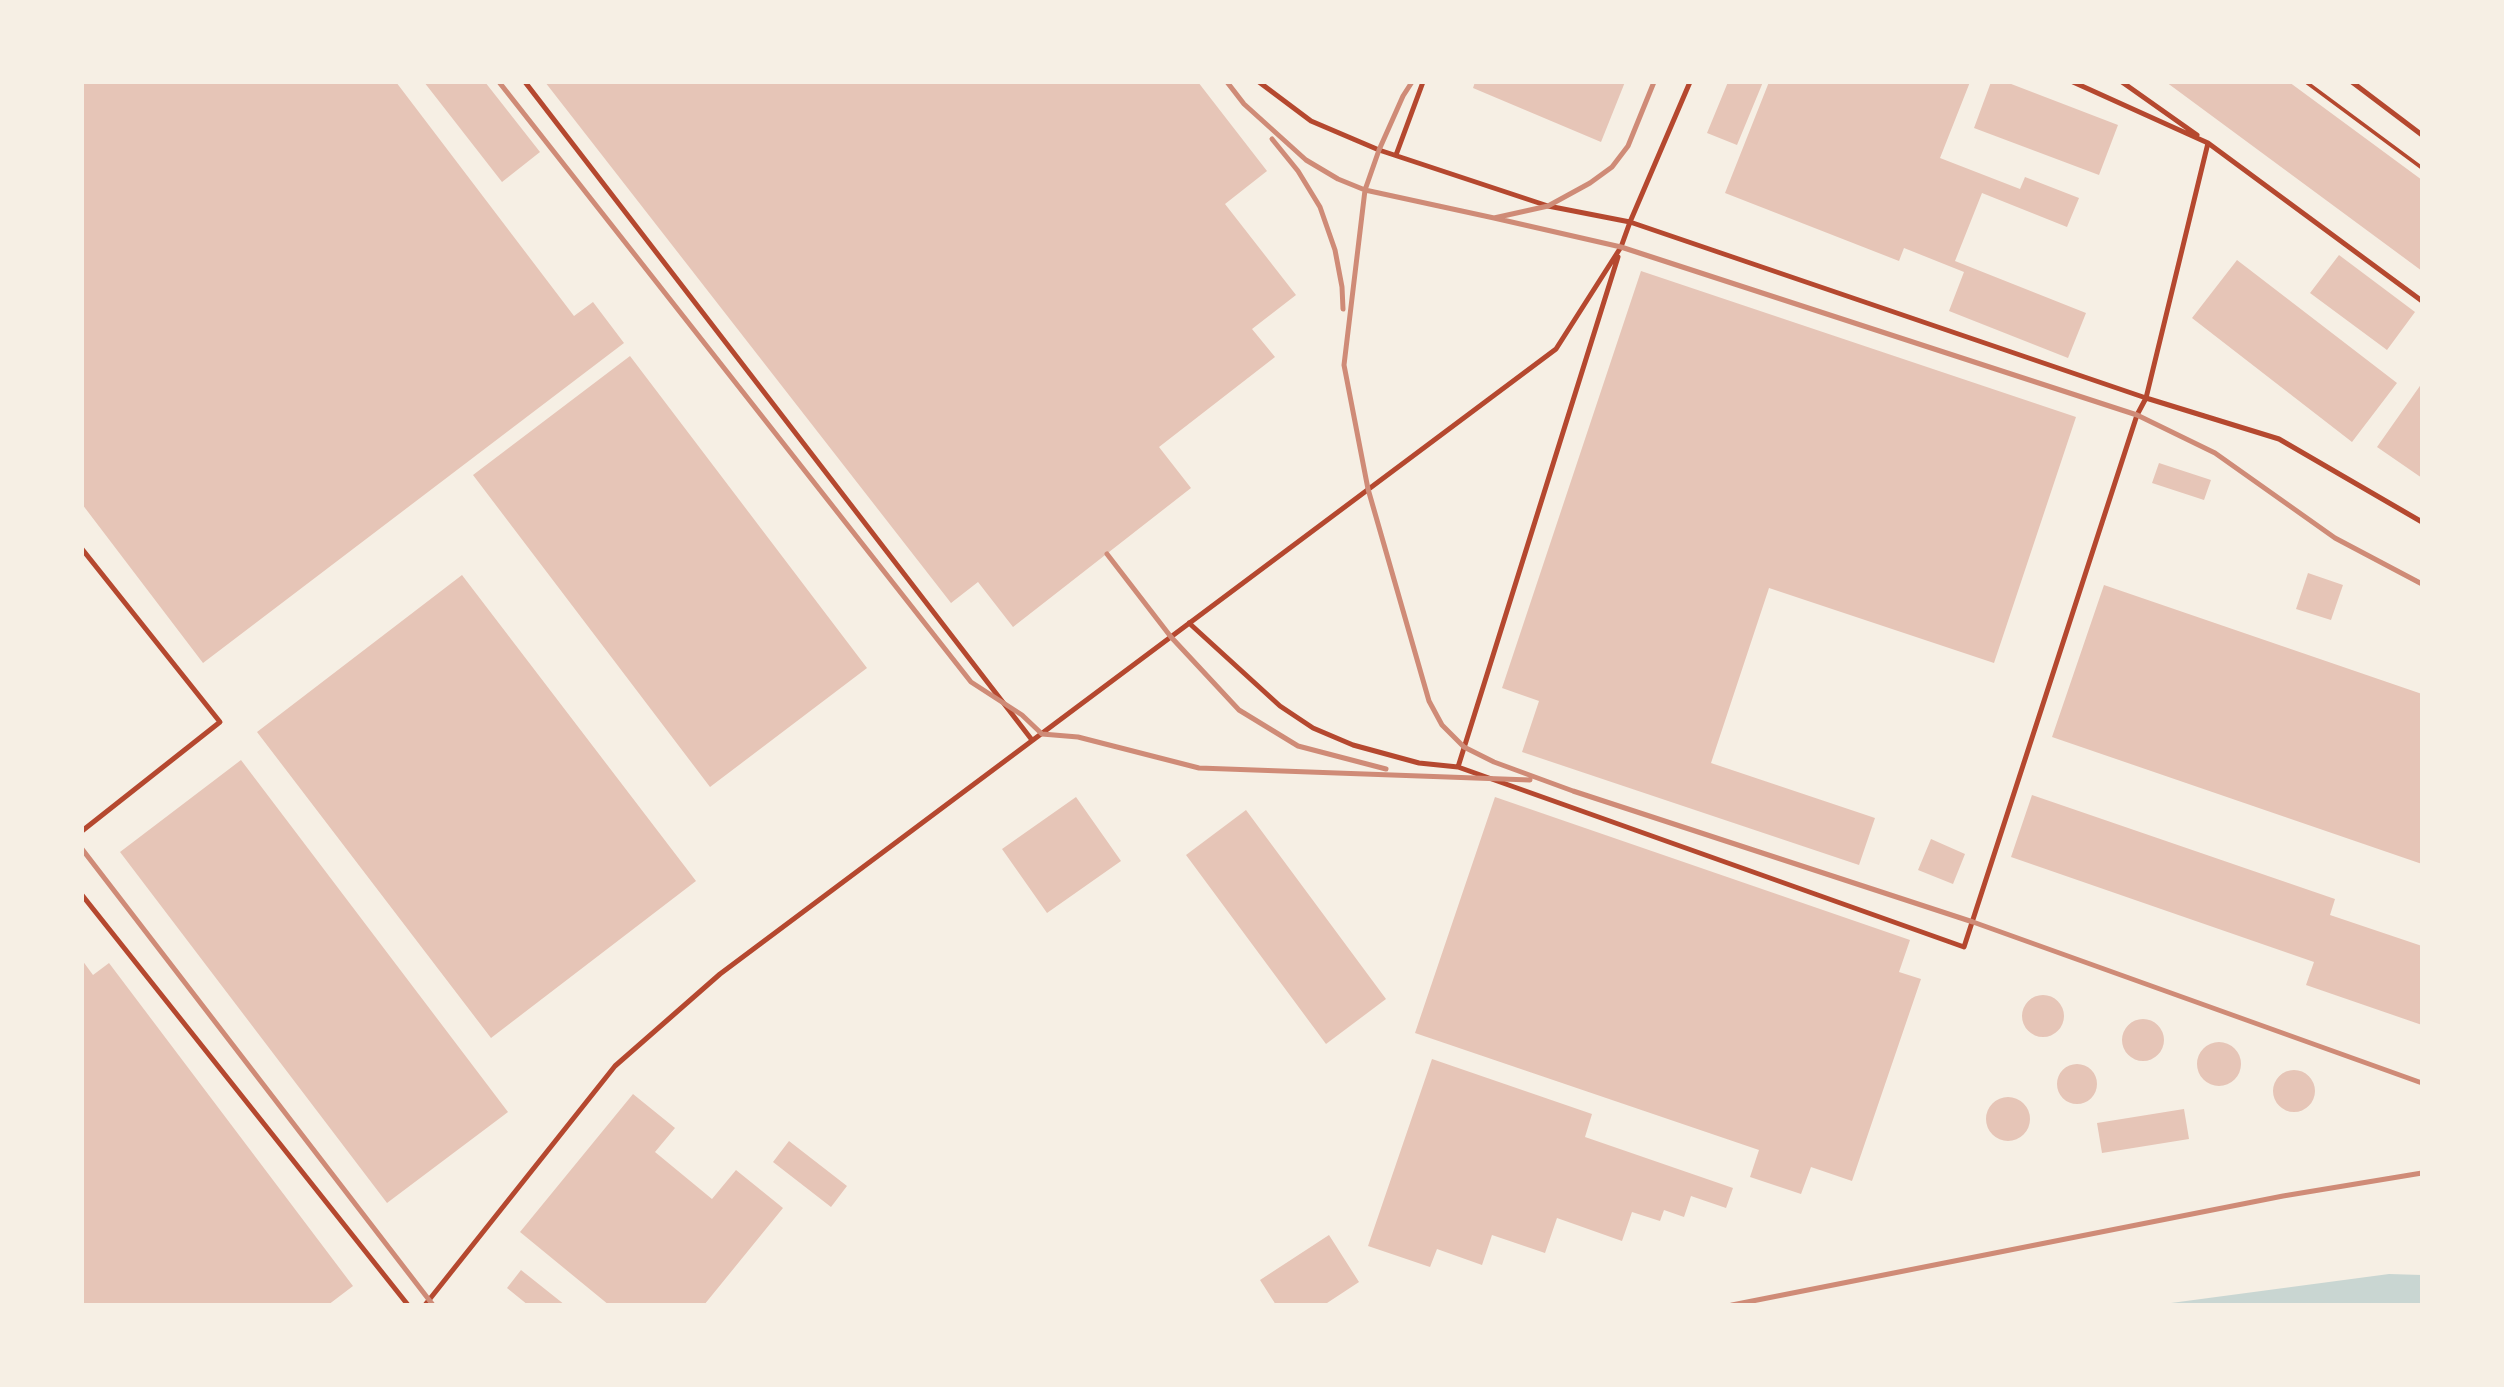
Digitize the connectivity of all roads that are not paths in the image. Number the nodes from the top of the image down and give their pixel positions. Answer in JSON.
{"nodes":[{"id":1,"x":526,"y":82,"type":"edge"},
{"id":2,"x":1259,"y":82,"type":"edge"},
{"id":3,"x":1423,"y":82,"type":"edge"},
{"id":4,"x":1690,"y":82,"type":"edge"},
{"id":5,"x":2073,"y":82,"type":"edge"},
{"id":6,"x":2122,"y":82,"type":"edge"},
{"id":7,"x":2352,"y":82,"type":"edge"},
{"id":8,"x":2422,"y":135,"type":"edge"},
{"id":9,"x":2208,"y":143,"type":"junction"},
{"id":10,"x":1396,"y":155,"type":"junction"},
{"id":11,"x":1630,"y":222,"type":"junction"},
{"id":12,"x":1621,"y":247,"type":"junction"},
{"id":13,"x":2422,"y":301,"type":"edge"},
{"id":14,"x":2146,"y":398,"type":"junction"},
{"id":15,"x":2422,"y":522,"type":"edge"},
{"id":16,"x":82,"y":549,"type":"edge"},
{"id":17,"x":1189,"y":623,"type":"junction"},
{"id":18,"x":1032,"y":740,"type":"junction"},
{"id":19,"x":1458,"y":767,"type":"junction"},
{"id":20,"x":82,"y":831,"type":"edge"},
{"id":21,"x":82,"y":895,"type":"edge"},
{"id":22,"x":408,"y":1305,"type":"edge"},
{"id":23,"x":425,"y":1305,"type":"edge"}],
"edges":[{"from":1,"to":18,"type":"lane"},
{"from":2,"to":10,"type":"lane"},
{"from":3,"to":10,"type":"lane"},
{"from":4,"to":11,"type":"lane"},
{"from":5,"to":9,"type":"lane"},
{"from":6,"to":9,"type":"lane"},
{"from":7,"to":8,"type":"lane"},
{"from":9,"to":13,"type":"lane"},
{"from":9,"to":14,"type":"lane"},
{"from":10,"to":11,"type":"lane"},
{"from":11,"to":12,"type":"lane"},
{"from":11,"to":14,"type":"lane"},
{"from":12,"to":17,"type":"lane"},
{"from":12,"to":19,"type":"lane"},
{"from":14,"to":15,"type":"lane"},
{"from":14,"to":19,"type":"lane"},
{"from":16,"to":20,"type":"lane"},
{"from":17,"to":18,"type":"lane"},
{"from":17,"to":19,"type":"lane"},
{"from":18,"to":23,"type":"lane"},
{"from":21,"to":22,"type":"lane"}]}
